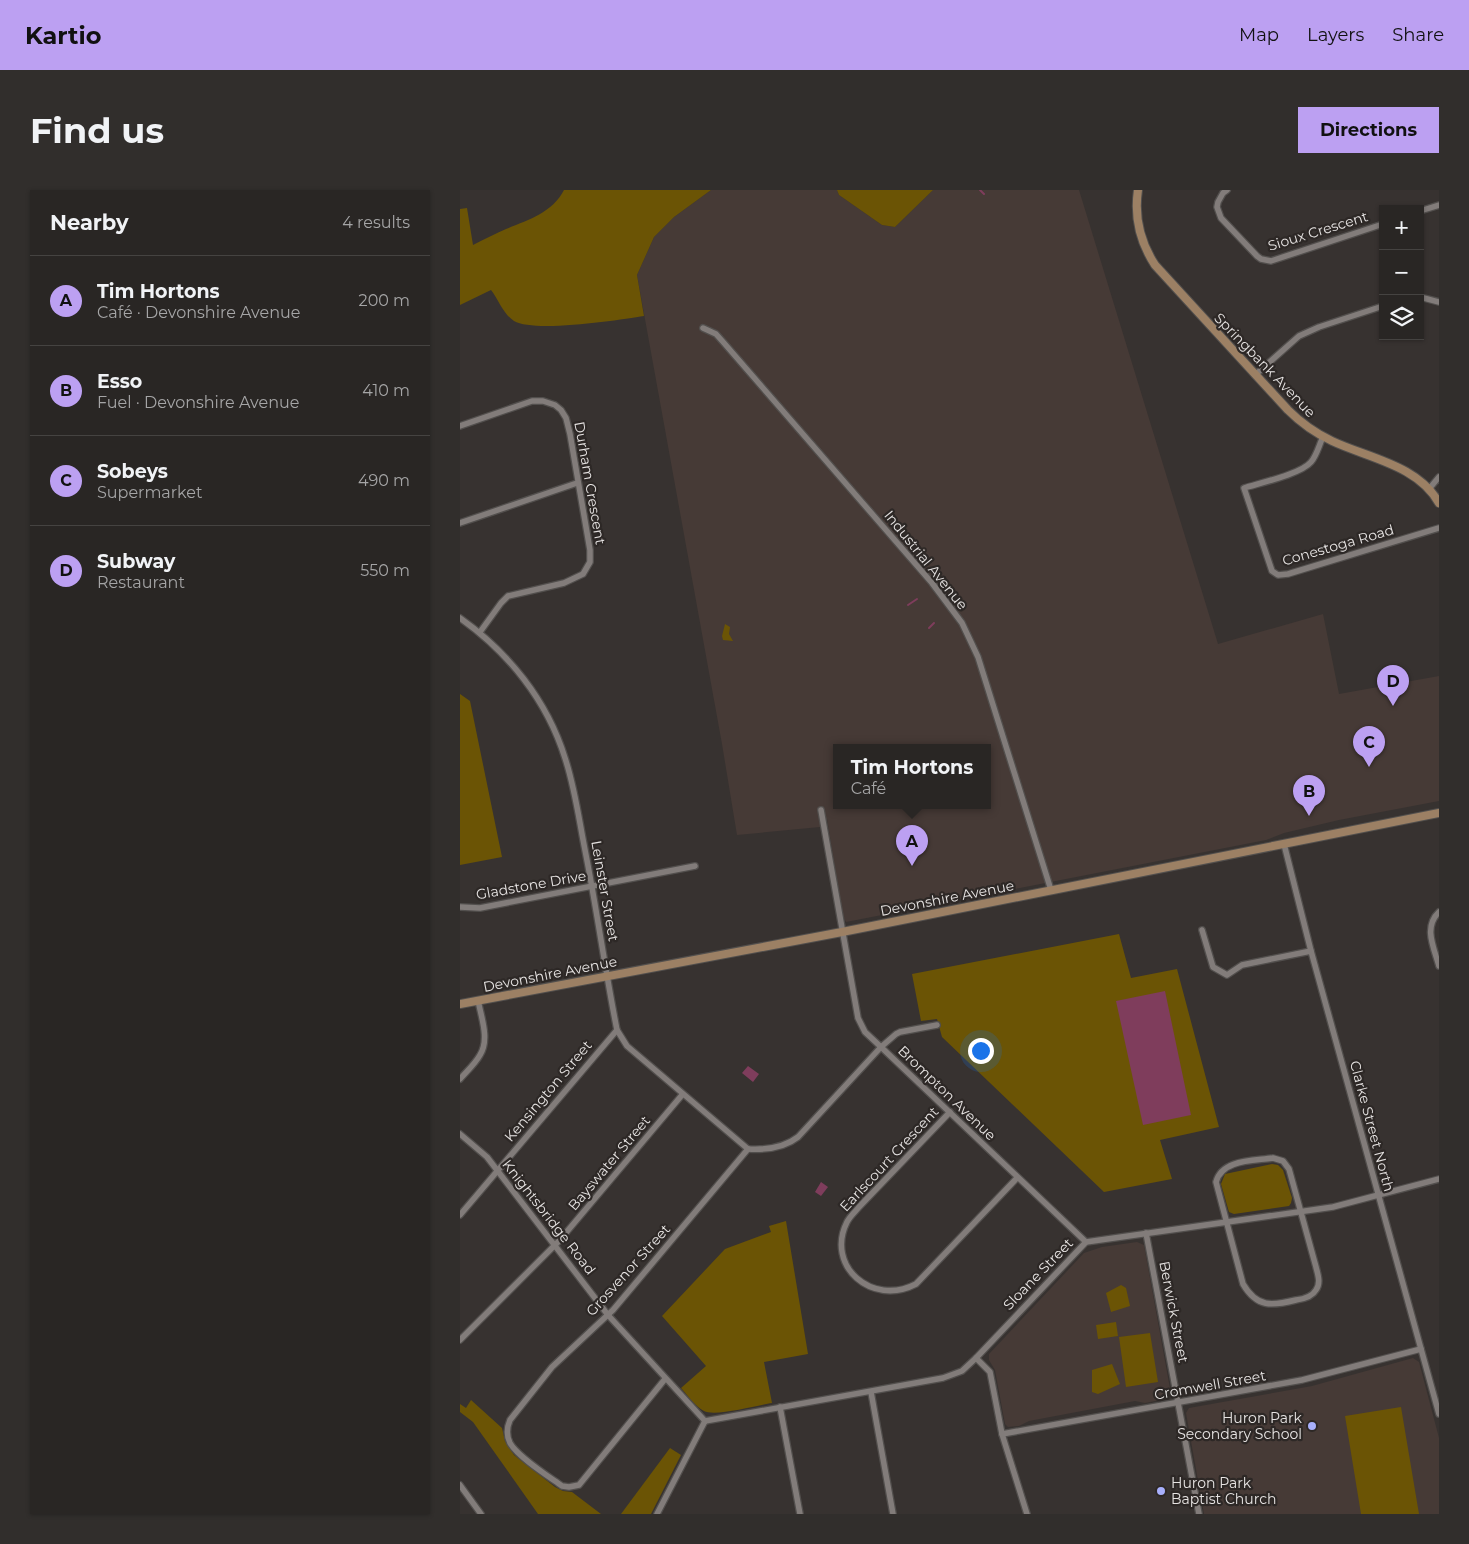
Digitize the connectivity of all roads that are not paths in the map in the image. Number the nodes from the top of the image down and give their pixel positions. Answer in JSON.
{"nodes":[{"id":1,"x":1138,"y":190,"type":"edge"},
{"id":2,"x":1227,"y":190,"type":"edge"},
{"id":3,"x":1439,"y":205,"type":"edge"},
{"id":4,"x":1424,"y":210,"type":"edge"},
{"id":5,"x":1379,"y":225,"type":"edge"},
{"id":6,"x":1424,"y":298,"type":"edge"},
{"id":7,"x":1439,"y":302,"type":"edge"},
{"id":8,"x":1379,"y":307,"type":"edge"},
{"id":9,"x":703,"y":328,"type":"dead end"},
{"id":10,"x":1255,"y":375,"type":"junction"},
{"id":11,"x":460,"y":426,"type":"edge"},
{"id":12,"x":1323,"y":437,"type":"junction"},
{"id":13,"x":1439,"y":477,"type":"edge"},
{"id":14,"x":577,"y":483,"type":"junction"},
{"id":15,"x":1429,"y":489,"type":"junction"},
{"id":16,"x":1439,"y":503,"type":"edge"},
{"id":17,"x":460,"y":523,"type":"edge"},
{"id":18,"x":1439,"y":528,"type":"edge"},
{"id":19,"x":460,"y":618,"type":"edge"},
{"id":20,"x":480,"y":632,"type":"junction"},
{"id":21,"x":821,"y":810,"type":"dead end"},
{"id":22,"x":1439,"y":813,"type":"edge"},
{"id":23,"x":1284,"y":844,"type":"junction"},
{"id":24,"x":695,"y":866,"type":"dead end"},
{"id":25,"x":592,"y":886,"type":"junction"},
{"id":26,"x":1051,"y":890,"type":"junction"},
{"id":27,"x":460,"y":907,"type":"edge"},
{"id":28,"x":1439,"y":912,"type":"edge"},
{"id":29,"x":1202,"y":930,"type":"dead end"},
{"id":30,"x":842,"y":932,"type":"junction"},
{"id":31,"x":1311,"y":951,"type":"junction"},
{"id":32,"x":1439,"y":966,"type":"edge"},
{"id":33,"x":608,"y":976,"type":"junction"},
{"id":34,"x":478,"y":1000,"type":"junction"},
{"id":35,"x":460,"y":1004,"type":"edge"},
{"id":36,"x":937,"y":1025,"type":"dead end"},
{"id":37,"x":616,"y":1030,"type":"junction"},
{"id":38,"x":881,"y":1047,"type":"junction"},
{"id":39,"x":460,"y":1079,"type":"edge"},
{"id":40,"x":682,"y":1095,"type":"junction"},
{"id":41,"x":950,"y":1112,"type":"junction"},
{"id":42,"x":460,"y":1134,"type":"edge"},
{"id":43,"x":748,"y":1150,"type":"junction"},
{"id":44,"x":497,"y":1171,"type":"junction"},
{"id":45,"x":1017,"y":1178,"type":"junction"},
{"id":46,"x":1439,"y":1179,"type":"edge"},
{"id":47,"x":1378,"y":1196,"type":"junction"},
{"id":48,"x":1300,"y":1211,"type":"junction"},
{"id":49,"x":460,"y":1215,"type":"edge"},
{"id":50,"x":1225,"y":1222,"type":"junction"},
{"id":51,"x":1146,"y":1233,"type":"junction"},
{"id":52,"x":1086,"y":1242,"type":"junction"},
{"id":53,"x":555,"y":1246,"type":"junction"},
{"id":54,"x":608,"y":1314,"type":"junction"},
{"id":55,"x":460,"y":1340,"type":"edge"},
{"id":56,"x":1421,"y":1349,"type":"junction"},
{"id":57,"x":976,"y":1358,"type":"junction"},
{"id":58,"x":665,"y":1379,"type":"junction"},
{"id":59,"x":870,"y":1392,"type":"junction"},
{"id":60,"x":1180,"y":1404,"type":"junction"},
{"id":61,"x":780,"y":1407,"type":"junction"},
{"id":62,"x":1439,"y":1414,"type":"edge"},
{"id":63,"x":705,"y":1421,"type":"junction"},
{"id":64,"x":1002,"y":1434,"type":"junction"},
{"id":65,"x":460,"y":1485,"type":"edge"},
{"id":66,"x":481,"y":1514,"type":"edge"},
{"id":67,"x":657,"y":1514,"type":"edge"},
{"id":68,"x":800,"y":1514,"type":"edge"},
{"id":69,"x":892,"y":1514,"type":"edge"},
{"id":70,"x":1027,"y":1514,"type":"edge"},
{"id":71,"x":1199,"y":1514,"type":"edge"}],
"edges":[{"from":1,"to":10,"type":"main road","name":"Springbank Avenue"},
{"from":2,"to":5,"type":"street","name":"Sioux Crescent"},
{"from":3,"to":4,"type":"street"},
{"from":6,"to":7,"type":"street"},
{"from":8,"to":10,"type":"street"},
{"from":9,"to":26,"type":"street","name":"Industrial Avenue"},
{"from":10,"to":12,"type":"main road","name":"Springbank Avenue"},
{"from":11,"to":14,"type":"street","name":"Durham Crescent"},
{"from":12,"to":15,"type":"main road","name":"Springbank Avenue"},
{"from":12,"to":18,"type":"street","name":"Conestoga Road"},
{"from":13,"to":15,"type":"street"},
{"from":14,"to":17,"type":"street"},
{"from":14,"to":20,"type":"street","name":"Durham Crescent"},
{"from":15,"to":16,"type":"main road","name":"Springbank Avenue"},
{"from":19,"to":20,"type":"street","name":"Leinster Street"},
{"from":20,"to":25,"type":"street","name":"Leinster Street"},
{"from":21,"to":30,"type":"street","name":"Brompton Avenue"},
{"from":22,"to":23,"type":"main road","name":"Devonshire Avenue"},
{"from":23,"to":26,"type":"main road","name":"Devonshire Avenue"},
{"from":23,"to":31,"type":"street","name":"Clarke Street North"},
{"from":24,"to":25,"type":"street","name":"Gladstone Drive"},
{"from":25,"to":27,"type":"street","name":"Gladstone Drive"},
{"from":25,"to":33,"type":"street","name":"Leinster Street"},
{"from":26,"to":30,"type":"main road","name":"Devonshire Avenue"},
{"from":28,"to":32,"type":"street"},
{"from":29,"to":31,"type":"street"},
{"from":30,"to":33,"type":"main road","name":"Devonshire Avenue"},
{"from":30,"to":38,"type":"street","name":"Brompton Avenue"},
{"from":31,"to":47,"type":"street","name":"Clarke Street North"},
{"from":33,"to":34,"type":"main road","name":"Devonshire Avenue"},
{"from":33,"to":37,"type":"street","name":"Leinster Street"},
{"from":34,"to":35,"type":"main road","name":"Devonshire Avenue"},
{"from":34,"to":39,"type":"street"},
{"from":36,"to":38,"type":"street"},
{"from":37,"to":40,"type":"street","name":"Leinster Street"},
{"from":37,"to":44,"type":"street","name":"Kensington Street"},
{"from":38,"to":41,"type":"street","name":"Brompton Avenue"},
{"from":38,"to":43,"type":"street"},
{"from":40,"to":43,"type":"street","name":"Leinster Street"},
{"from":40,"to":53,"type":"street","name":"Bayswater Street"},
{"from":41,"to":45,"type":"street","name":"Brompton Avenue"},
{"from":41,"to":45,"type":"street","name":"Earlscourt Crescent"},
{"from":42,"to":44,"type":"street","name":"Knightsbridge Road"},
{"from":43,"to":54,"type":"street","name":"Grosvenor Street"},
{"from":44,"to":49,"type":"street","name":"Kensington Street"},
{"from":44,"to":53,"type":"street","name":"Knightsbridge Road"},
{"from":45,"to":52,"type":"street","name":"Brompton Avenue"},
{"from":46,"to":47,"type":"street","name":"Sloane Street"},
{"from":47,"to":48,"type":"street","name":"Sloane Street"},
{"from":47,"to":56,"type":"street","name":"Clarke Street North"},
{"from":48,"to":50,"type":"street","name":"Sloane Street"},
{"from":48,"to":50,"type":"street"},
{"from":48,"to":50,"type":"street"},
{"from":50,"to":51,"type":"street","name":"Sloane Street"},
{"from":51,"to":52,"type":"street","name":"Sloane Street"},
{"from":51,"to":60,"type":"street","name":"Berwick Street"},
{"from":52,"to":57,"type":"street","name":"Sloane Street"},
{"from":53,"to":54,"type":"street","name":"Knightsbridge Road"},
{"from":53,"to":55,"type":"street"},
{"from":54,"to":58,"type":"street","name":"Knightsbridge Road"},
{"from":54,"to":58,"type":"street","name":"Grosvenor Street"},
{"from":56,"to":60,"type":"street","name":"Cromwell Street"},
{"from":56,"to":62,"type":"street","name":"Clarke Street North"},
{"from":57,"to":59,"type":"street","name":"Sloane Street"},
{"from":57,"to":64,"type":"street"},
{"from":58,"to":63,"type":"street","name":"Knightsbridge Road"},
{"from":59,"to":61,"type":"street","name":"Sloane Street"},
{"from":59,"to":69,"type":"street"},
{"from":60,"to":64,"type":"street","name":"Cromwell Street"},
{"from":60,"to":71,"type":"street","name":"Berwick Street"},
{"from":61,"to":63,"type":"street","name":"Sloane Street"},
{"from":61,"to":68,"type":"street"},
{"from":63,"to":67,"type":"street"},
{"from":64,"to":70,"type":"street"},
{"from":65,"to":66,"type":"street"}]}
